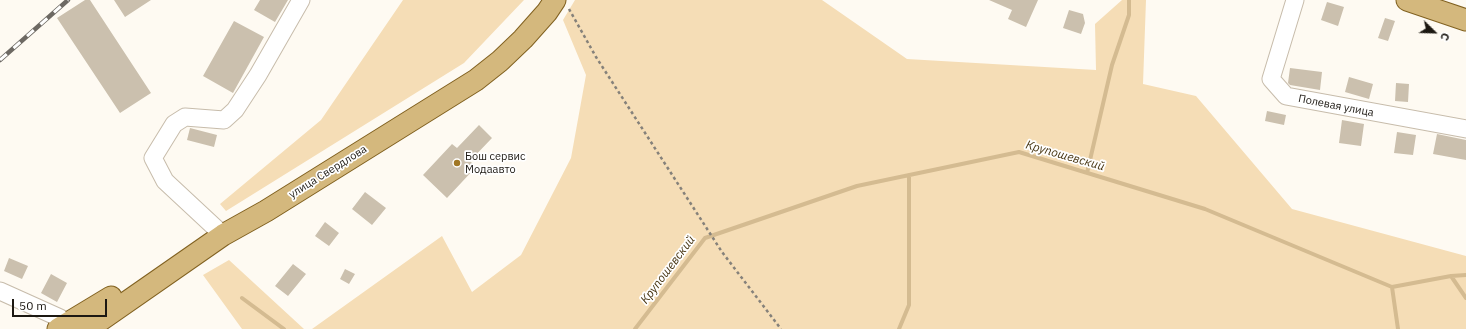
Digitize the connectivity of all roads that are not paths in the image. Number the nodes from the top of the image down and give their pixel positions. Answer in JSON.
{"nodes":[{"id":1,"x":301,"y":0,"type":"edge"},
{"id":2,"x":1295,"y":0,"type":"edge"},
{"id":3,"x":1407,"y":0,"type":"edge"},
{"id":4,"x":561,"y":3,"type":"edge"},
{"id":5,"x":1466,"y":20,"type":"edge"},
{"id":6,"x":1466,"y":129,"type":"edge"},
{"id":7,"x":223,"y":235,"type":"junction"},
{"id":8,"x":0,"y":291,"type":"edge"},
{"id":9,"x":61,"y":327,"type":"edge"},
{"id":10,"x":88,"y":329,"type":"edge"}],
"edges":[{"from":1,"to":7,"type":"street"},
{"from":2,"to":6,"type":"street","name":"Полевая улица"},
{"from":3,"to":5,"type":"main road"},
{"from":4,"to":7,"type":"main road","name":"улица Свердлова"},
{"from":7,"to":9,"type":"main road"},
{"from":7,"to":10,"type":"main road","name":"улица Свердлова"},
{"from":8,"to":9,"type":"street"}]}
